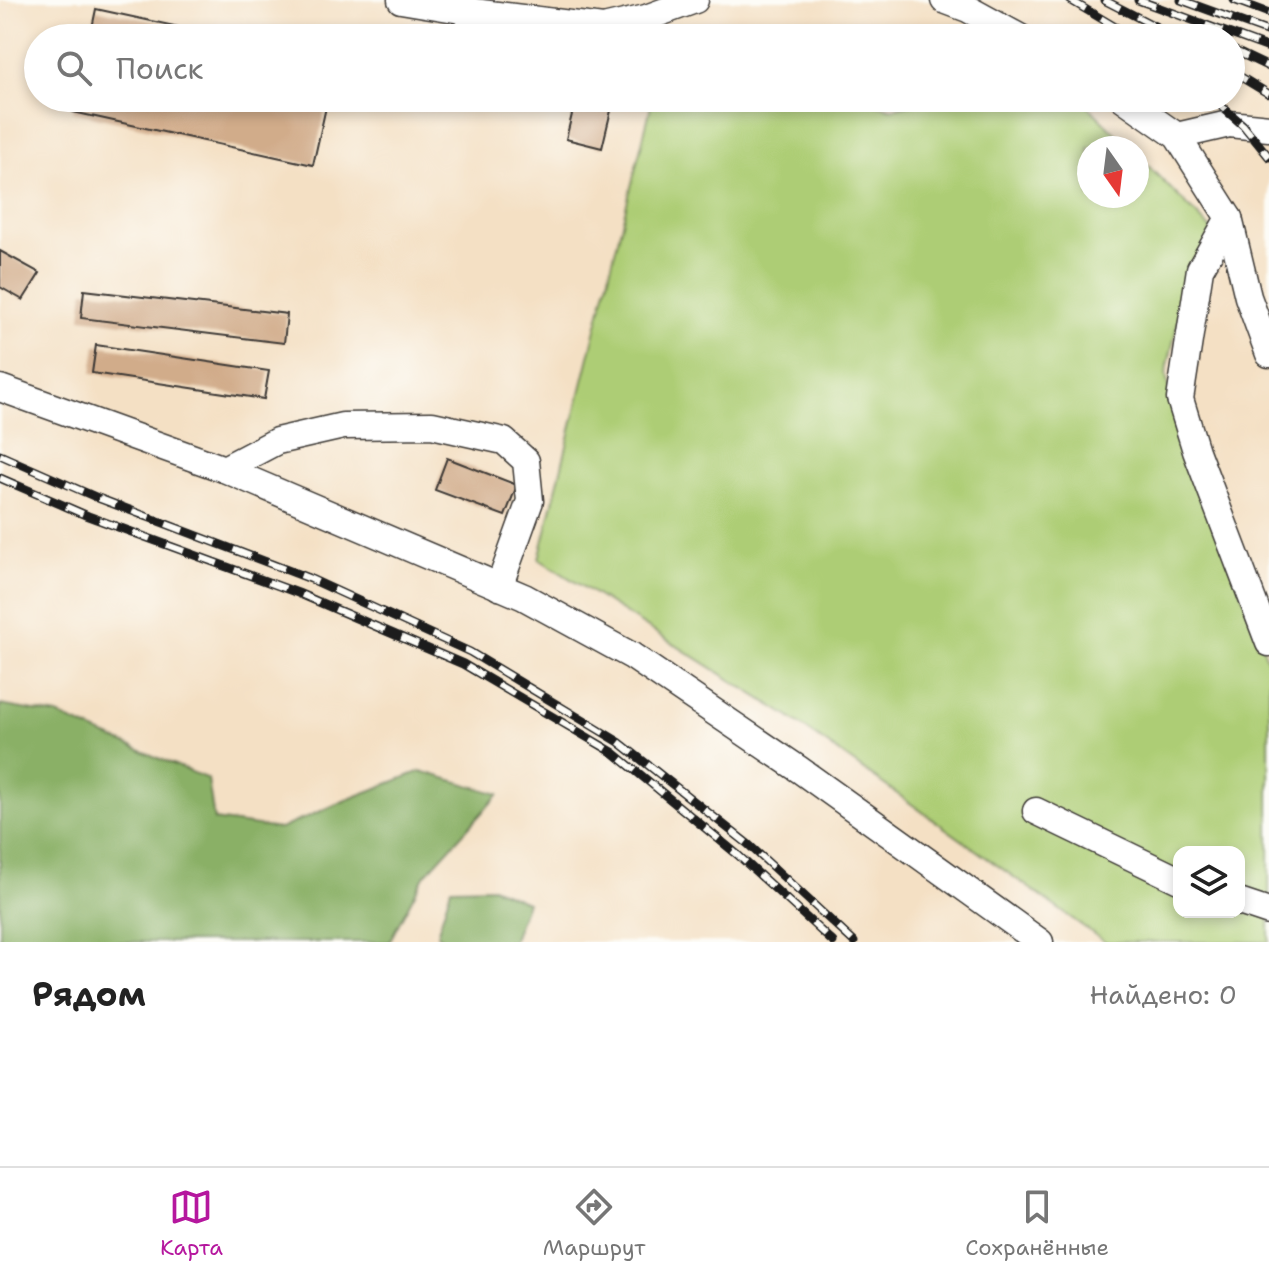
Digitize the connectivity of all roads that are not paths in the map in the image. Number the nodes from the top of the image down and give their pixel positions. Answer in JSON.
{"nodes":[{"id":1,"x":401,"y":0,"type":"edge"},
{"id":2,"x":695,"y":0,"type":"edge"},
{"id":3,"x":944,"y":0,"type":"edge"},
{"id":4,"x":463,"y":7,"type":"edge"},
{"id":5,"x":576,"y":24,"type":"edge"},
{"id":6,"x":620,"y":24,"type":"edge"},
{"id":7,"x":995,"y":24,"type":"edge"},
{"id":8,"x":1143,"y":112,"type":"edge"},
{"id":9,"x":1269,"y":128,"type":"edge"},
{"id":10,"x":1177,"y":136,"type":"junction"},
{"id":11,"x":1229,"y":218,"type":"junction"},
{"id":12,"x":1269,"y":354,"type":"edge"},
{"id":13,"x":0,"y":388,"type":"edge"},
{"id":14,"x":224,"y":469,"type":"junction"},
{"id":15,"x":499,"y":587,"type":"junction"},
{"id":16,"x":1269,"y":643,"type":"edge"},
{"id":17,"x":1036,"y":811,"type":"dead end"},
{"id":18,"x":1173,"y":877,"type":"edge"},
{"id":19,"x":1245,"y":904,"type":"edge"},
{"id":20,"x":1269,"y":912,"type":"edge"},
{"id":21,"x":1040,"y":942,"type":"edge"}],
"edges":[{"from":1,"to":4,"type":"street"},
{"from":2,"to":6,"type":"street"},
{"from":3,"to":7,"type":"street"},
{"from":4,"to":5,"type":"street"},
{"from":8,"to":10,"type":"street"},
{"from":9,"to":10,"type":"street"},
{"from":10,"to":11,"type":"street"},
{"from":11,"to":12,"type":"street"},
{"from":11,"to":16,"type":"street"},
{"from":13,"to":14,"type":"street"},
{"from":14,"to":15,"type":"street"},
{"from":14,"to":15,"type":"street"},
{"from":15,"to":21,"type":"street"},
{"from":17,"to":18,"type":"street"},
{"from":19,"to":20,"type":"street"}]}
